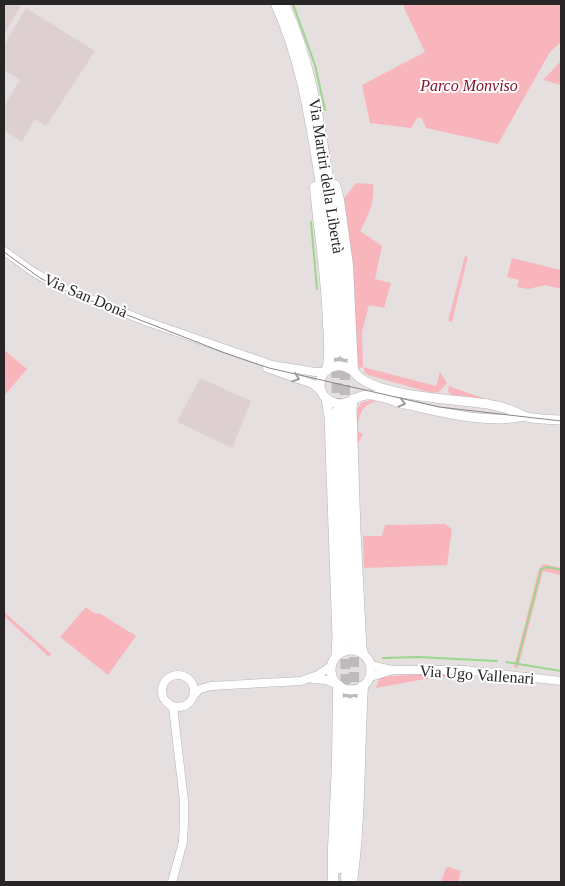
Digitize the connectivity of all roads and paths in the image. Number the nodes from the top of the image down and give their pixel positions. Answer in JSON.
{"nodes":[{"id":1,"x":276,"y":4,"type":"edge"},
{"id":2,"x":284,"y":4,"type":"edge"},
{"id":3,"x":309,"y":109,"type":"junction"},
{"id":4,"x":320,"y":131,"type":"junction"},
{"id":5,"x":4,"y":251,"type":"edge"},
{"id":6,"x":172,"y":330,"type":"junction"},
{"id":7,"x":326,"y":371,"type":"junction"},
{"id":8,"x":355,"y":373,"type":"junction"},
{"id":9,"x":324,"y":395,"type":"junction"},
{"id":10,"x":354,"y":398,"type":"junction"},
{"id":11,"x":340,"y":411,"type":"tunnel mouth"},
{"id":12,"x":524,"y":416,"type":"junction"},
{"id":13,"x":561,"y":420,"type":"edge"},
{"id":14,"x":349,"y":643,"type":"tunnel mouth"},
{"id":15,"x":364,"y":655,"type":"junction"},
{"id":16,"x":336,"y":656,"type":"junction"},
{"id":17,"x":370,"y":665,"type":"junction"},
{"id":18,"x":331,"y":666,"type":"junction"},
{"id":19,"x":392,"y":670,"type":"junction"},
{"id":20,"x":370,"y":677,"type":"junction"},
{"id":21,"x":190,"y":680,"type":"junction"},
{"id":22,"x":304,"y":680,"type":"junction"},
{"id":23,"x":561,"y":681,"type":"edge"},
{"id":24,"x":337,"y":685,"type":"junction"},
{"id":25,"x":211,"y":686,"type":"junction"},
{"id":26,"x":363,"y":686,"type":"junction"},
{"id":27,"x":194,"y":694,"type":"junction"},
{"id":28,"x":185,"y":706,"type":"junction"},
{"id":29,"x":173,"y":707,"type":"junction"},
{"id":30,"x":176,"y":725,"type":"junction"},
{"id":31,"x":172,"y":882,"type":"edge"},
{"id":32,"x":333,"y":882,"type":"edge"},
{"id":33,"x":338,"y":882,"type":"edge"},
{"id":34,"x":346,"y":882,"type":"edge"},
{"id":35,"x":352,"y":882,"type":"edge"}],
"edges":[{"from":1,"to":3,"type":"main road","name":"Via Martiri della Libertà"},
{"from":2,"to":4,"type":"main road","name":"Via Martiri della Libertà"},
{"from":3,"to":4,"type":"main road","name":"Via Martiri della Libertà"},
{"from":3,"to":7,"type":"main road"},
{"from":4,"to":8,"type":"main road"},
{"from":5,"to":6,"type":"street","name":"Via San Donà"},
{"from":6,"to":7,"type":"street","name":"Via San Donà"},
{"from":6,"to":9,"type":"street","name":"Via San Donà","one_way":true},
{"from":7,"to":8,"type":"main road","name":"Via San Donà"},
{"from":7,"to":9,"type":"main road"},
{"from":8,"to":10,"type":"main road"},
{"from":8,"to":12,"type":"main road","name":"Via San Donà"},
{"from":9,"to":10,"type":"main road","name":"Via San Donà"},
{"from":9,"to":16,"type":"main road"},
{"from":10,"to":12,"type":"main road","name":"Via San Donà","one_way":true},
{"from":10,"to":15,"type":"main road"},
{"from":11,"to":14,"type":"main road"},
{"from":12,"to":13,"type":"main road","name":"Via San Donà"},
{"from":15,"to":16,"type":"main road"},
{"from":15,"to":17,"type":"main road"},
{"from":16,"to":18,"type":"main road"},
{"from":17,"to":19,"type":"street","name":"Via Ugo Vallenari"},
{"from":17,"to":20,"type":"main road"},
{"from":18,"to":22,"type":"street"},
{"from":18,"to":24,"type":"main road"},
{"from":19,"to":20,"type":"street","name":"Via Ugo Vallenari"},
{"from":19,"to":23,"type":"street","name":"Via Ugo Vallenari"},
{"from":20,"to":26,"type":"main road"},
{"from":21,"to":25,"type":"street"},
{"from":21,"to":27,"type":"street"},
{"from":21,"to":29,"type":"street"},
{"from":22,"to":24,"type":"street"},
{"from":22,"to":25,"type":"street"},
{"from":24,"to":26,"type":"main road"},
{"from":24,"to":32,"type":"main road"},
{"from":25,"to":27,"type":"street"},
{"from":26,"to":35,"type":"main road"},
{"from":27,"to":28,"type":"street"},
{"from":28,"to":29,"type":"street"},
{"from":28,"to":30,"type":"street"},
{"from":29,"to":30,"type":"street"},
{"from":30,"to":31,"type":"street"},
{"from":33,"to":34,"type":"main road"}]}
